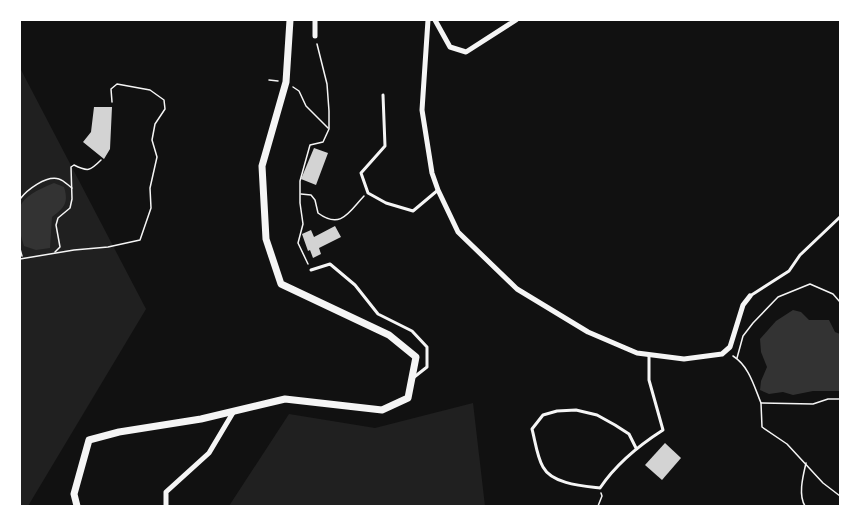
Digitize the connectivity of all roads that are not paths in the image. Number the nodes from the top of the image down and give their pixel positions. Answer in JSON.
{"nodes":[{"id":1,"x":290,"y":20,"type":"edge"},
{"id":2,"x":315,"y":20,"type":"edge"},
{"id":3,"x":428,"y":20,"type":"edge"},
{"id":4,"x":435,"y":20,"type":"edge"},
{"id":5,"x":516,"y":20,"type":"edge"},
{"id":6,"x":315,"y":36,"type":"road end"},
{"id":7,"x":383,"y":95,"type":"dead end"},
{"id":8,"x":438,"y":190,"type":"junction"},
{"id":9,"x":840,"y":217,"type":"edge"},
{"id":10,"x":311,"y":270,"type":"road end"},
{"id":11,"x":750,"y":296,"type":"joint"},
{"id":12,"x":649,"y":355,"type":"junction"},
{"id":13,"x":412,"y":379,"type":"junction"},
{"id":14,"x":234,"y":411,"type":"junction"},
{"id":15,"x":636,"y":448,"type":"junction"},
{"id":16,"x":77,"y":507,"type":"edge"},
{"id":17,"x":165,"y":507,"type":"edge"}],
"edges":[{"from":1,"to":13,"type":"street"},
{"from":2,"to":6,"type":"street"},
{"from":3,"to":8,"type":"street"},
{"from":4,"to":5,"type":"street"},
{"from":7,"to":8,"type":"lane"},
{"from":8,"to":12,"type":"street"},
{"from":9,"to":11,"type":"lane"},
{"from":10,"to":13,"type":"lane"},
{"from":11,"to":12,"type":"street"},
{"from":12,"to":15,"type":"lane"},
{"from":13,"to":14,"type":"street"},
{"from":14,"to":16,"type":"street"},
{"from":14,"to":17,"type":"street"},
{"from":15,"to":15,"type":"lane"}]}
